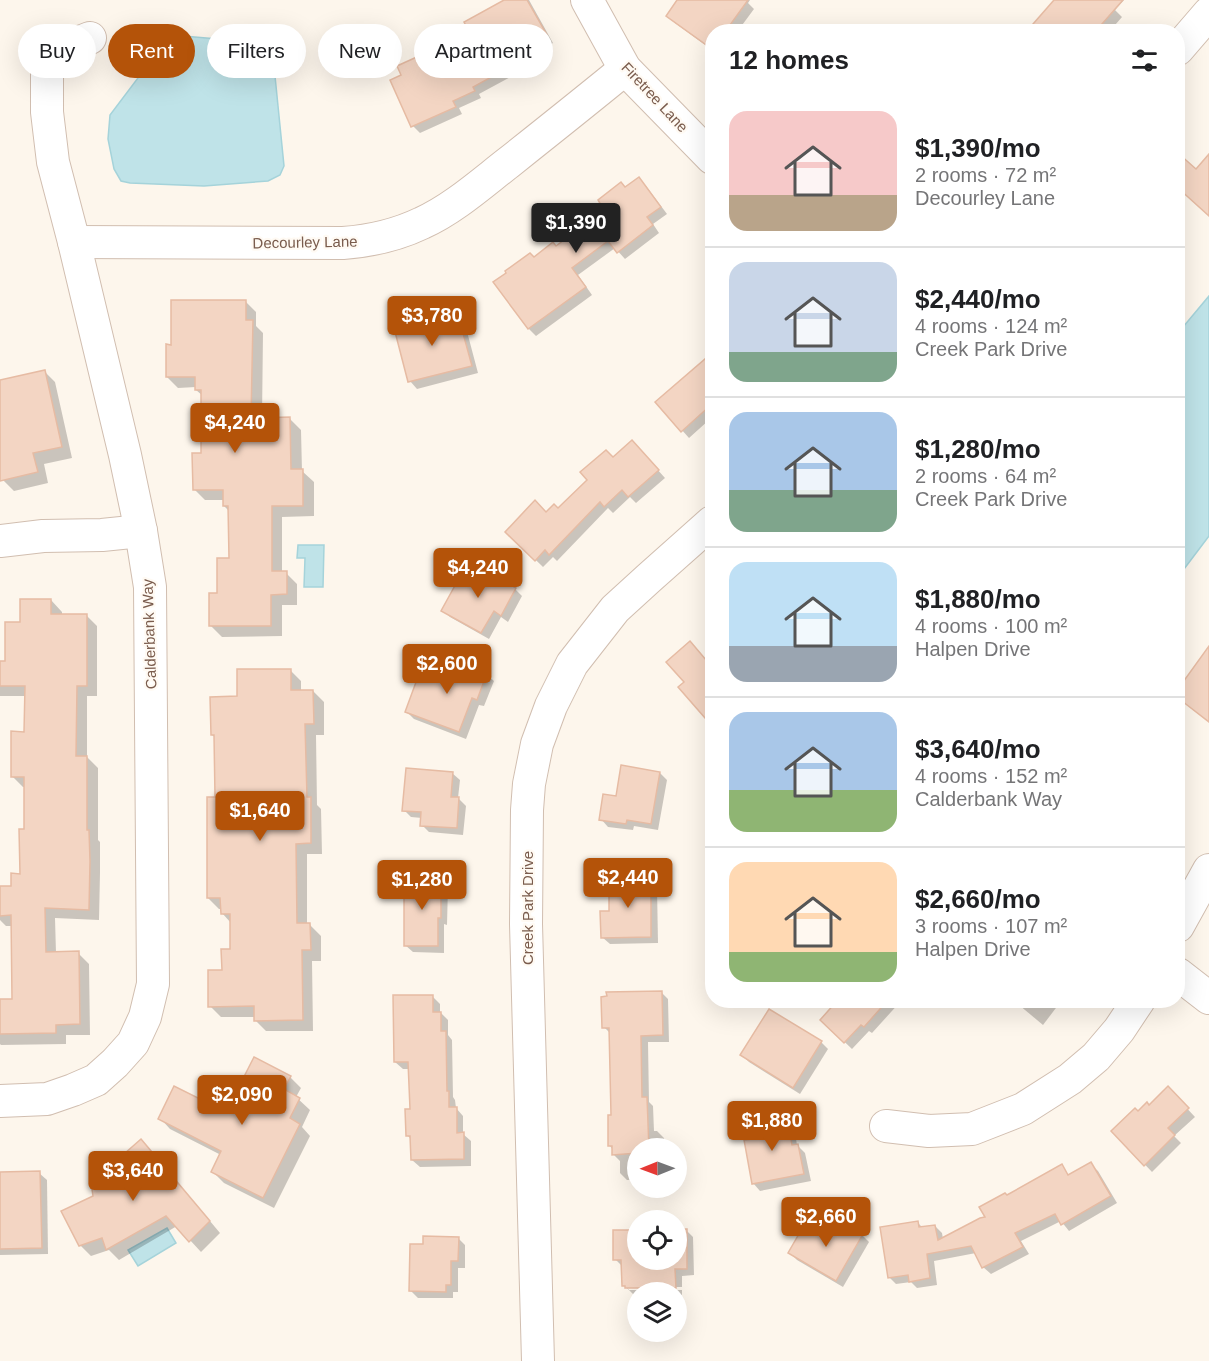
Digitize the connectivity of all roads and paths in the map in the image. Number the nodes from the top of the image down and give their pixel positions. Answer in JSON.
{"nodes":[{"id":1,"x":587,"y":0,"type":"edge"},
{"id":2,"x":1209,"y":13,"type":"edge"},
{"id":3,"x":1185,"y":41,"type":"edge"},
{"id":4,"x":625,"y":69,"type":"junction"},
{"id":5,"x":47,"y":78,"type":"edge"},
{"id":6,"x":705,"y":151,"type":"edge"},
{"id":7,"x":74,"y":242,"type":"junction"},
{"id":8,"x":141,"y":531,"type":"junction"},
{"id":9,"x":705,"y":536,"type":"edge"},
{"id":10,"x":0,"y":542,"type":"edge"},
{"id":11,"x":1209,"y":870,"type":"edge"},
{"id":12,"x":1185,"y":913,"type":"edge"},
{"id":13,"x":1185,"y":979,"type":"edge"},
{"id":14,"x":1209,"y":998,"type":"edge"},
{"id":15,"x":1134,"y":1008,"type":"edge"},
{"id":16,"x":0,"y":1101,"type":"edge"},
{"id":17,"x":886,"y":1126,"type":"dead end"},
{"id":18,"x":538,"y":1361,"type":"edge"}],
"edges":[{"from":1,"to":4,"type":"street","name":"Firetree Lane"},
{"from":2,"to":3,"type":"street"},
{"from":4,"to":6,"type":"street","name":"Firetree Lane"},
{"from":4,"to":7,"type":"street","name":"Decourley Lane"},
{"from":5,"to":7,"type":"street","name":"Calderbank Way"},
{"from":7,"to":8,"type":"street","name":"Calderbank Way"},
{"from":8,"to":10,"type":"street"},
{"from":8,"to":16,"type":"street","name":"Calderbank Way"},
{"from":9,"to":18,"type":"street","name":"Creek Park Drive"},
{"from":11,"to":12,"type":"street"},
{"from":13,"to":14,"type":"street"},
{"from":15,"to":17,"type":"street"}]}
